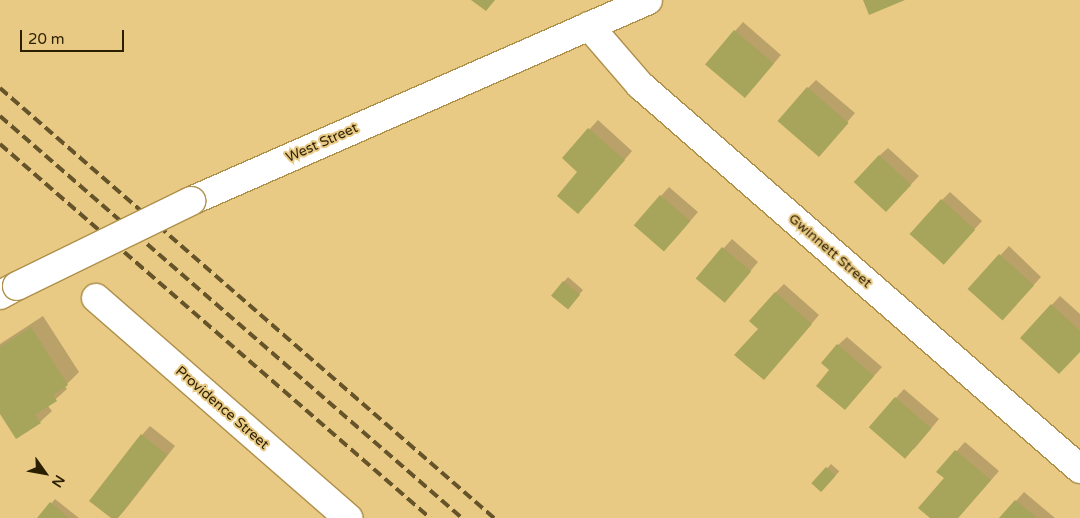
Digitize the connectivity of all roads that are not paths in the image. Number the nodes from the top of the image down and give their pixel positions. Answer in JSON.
{"nodes":[{"id":1,"x":630,"y":3,"type":"edge"},
{"id":2,"x":589,"y":26,"type":"junction"},
{"id":3,"x":9,"y":291,"type":"edge"},
{"id":4,"x":96,"y":298,"type":"dead end"},
{"id":5,"x":1080,"y":469,"type":"edge"},
{"id":6,"x":348,"y":518,"type":"edge"}],
"edges":[{"from":1,"to":2,"type":"street","name":"West Street"},
{"from":2,"to":3,"type":"street","name":"West Street","bridge":true},
{"from":2,"to":5,"type":"street","name":"Gwinnett Street"},
{"from":4,"to":6,"type":"street","name":"Providence Street"}]}
